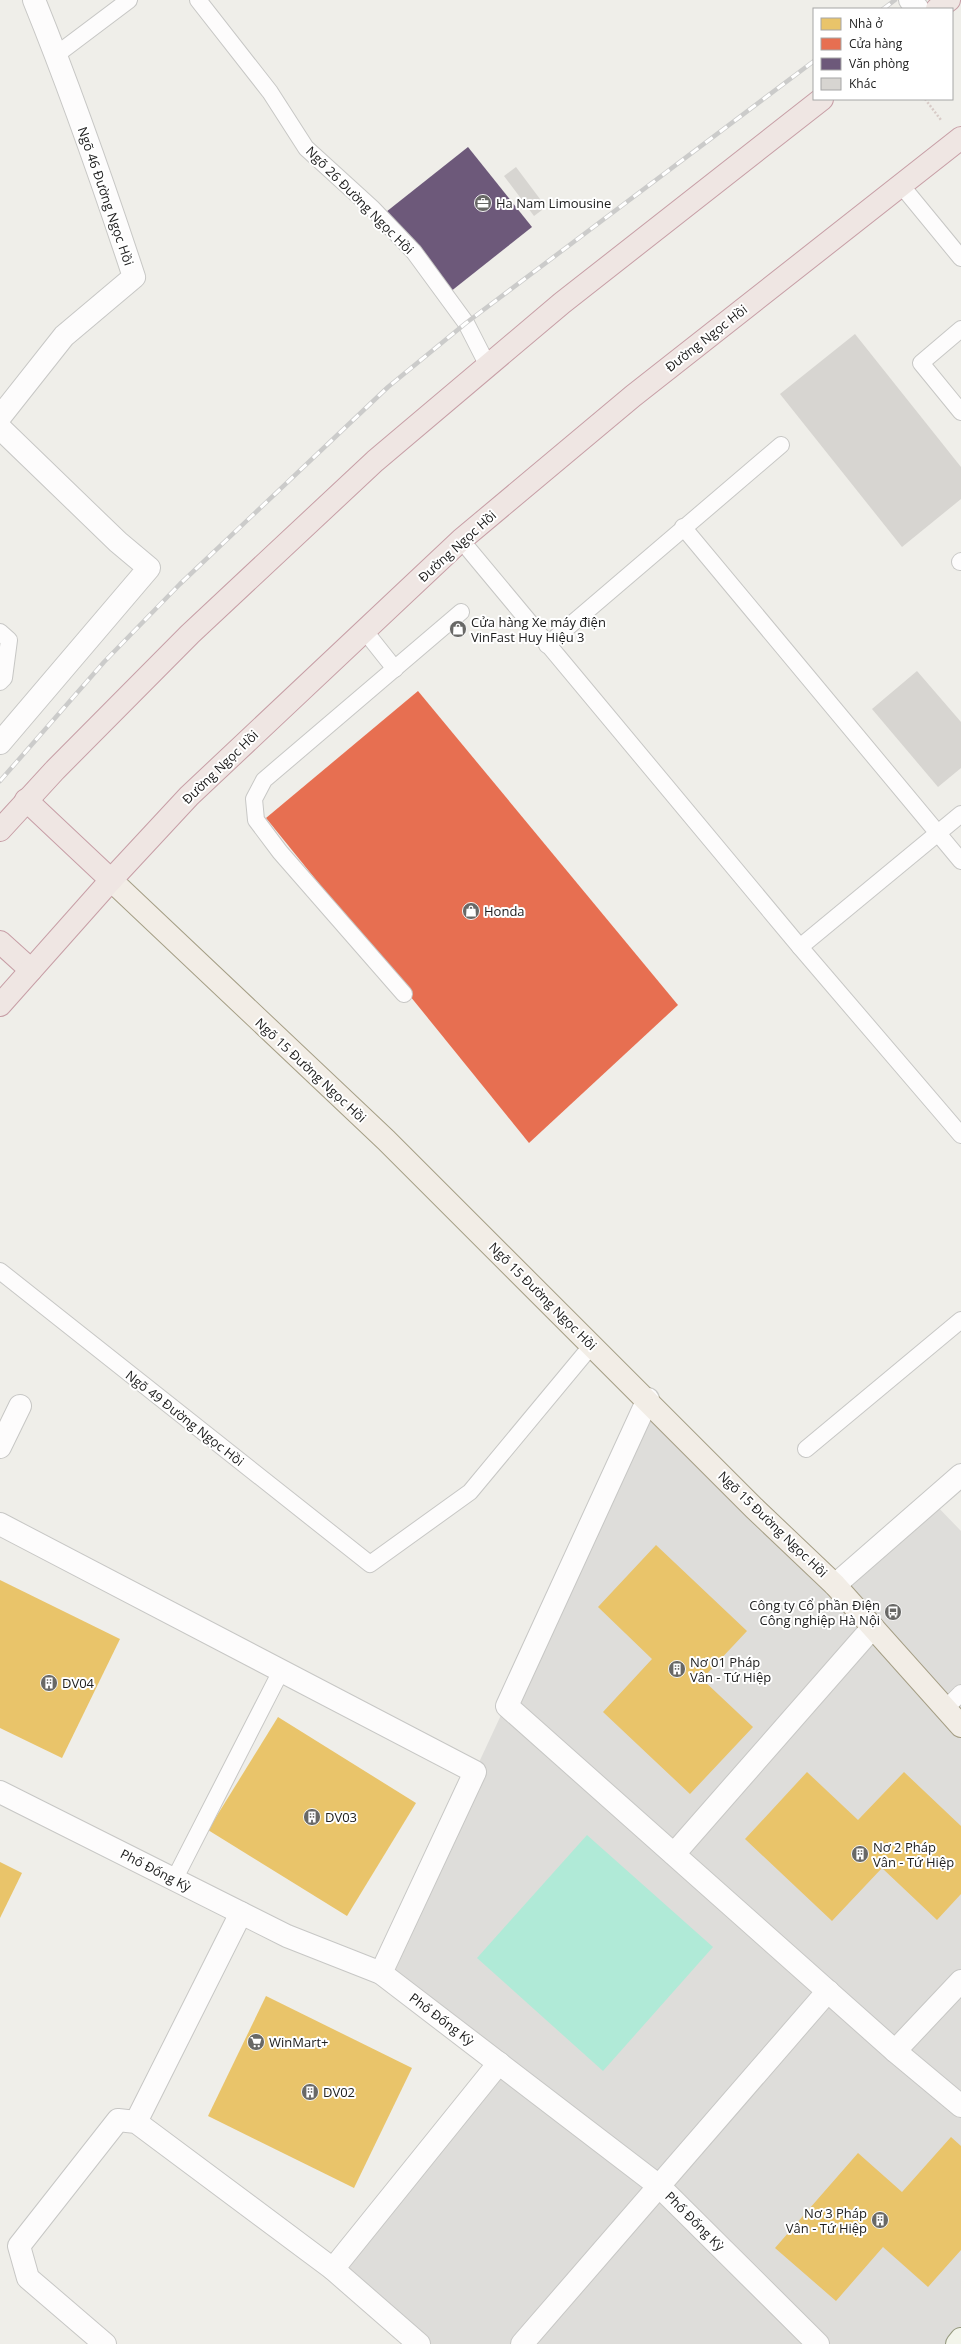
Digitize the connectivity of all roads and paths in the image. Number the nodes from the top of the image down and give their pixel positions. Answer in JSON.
{"nodes":[{"id":1,"x":34,"y":0,"type":"edge"},
{"id":2,"x":128,"y":0,"type":"edge"},
{"id":3,"x":198,"y":0,"type":"edge"},
{"id":4,"x":910,"y":0,"type":"edge"},
{"id":5,"x":949,"y":0,"type":"edge"},
{"id":6,"x":917,"y":8,"type":"edge"},
{"id":7,"x":939,"y":8,"type":"edge"},
{"id":8,"x":56,"y":55,"type":"junction"},
{"id":9,"x":821,"y":100,"type":"edge"},
{"id":10,"x":961,"y":138,"type":"edge"},
{"id":11,"x":901,"y":185,"type":"junction"},
{"id":12,"x":961,"y":258,"type":"edge"},
{"id":13,"x":961,"y":329,"type":"edge"},
{"id":14,"x":488,"y":366,"type":"junction"},
{"id":15,"x":961,"y":412,"type":"edge"},
{"id":16,"x":0,"y":417,"type":"edge"},
{"id":17,"x":0,"y":428,"type":"edge"},
{"id":18,"x":781,"y":445,"type":"dead end"},
{"id":19,"x":683,"y":527,"type":"junction"},
{"id":20,"x":461,"y":540,"type":"junction"},
{"id":21,"x":461,"y":612,"type":"dead end"},
{"id":22,"x":364,"y":630,"type":"junction"},
{"id":23,"x":0,"y":632,"type":"edge"},
{"id":24,"x":547,"y":645,"type":"junction"},
{"id":25,"x":395,"y":669,"type":"junction"},
{"id":26,"x":0,"y":682,"type":"edge"},
{"id":27,"x":0,"y":742,"type":"edge"},
{"id":28,"x":26,"y":800,"type":"junction"},
{"id":29,"x":961,"y":814,"type":"edge"},
{"id":30,"x":0,"y":830,"type":"edge"},
{"id":31,"x":938,"y":833,"type":"junction"},
{"id":32,"x":961,"y":861,"type":"edge"},
{"id":33,"x":111,"y":880,"type":"junction"},
{"id":34,"x":0,"y":942,"type":"edge"},
{"id":35,"x":800,"y":947,"type":"junction"},
{"id":36,"x":31,"y":970,"type":"junction"},
{"id":37,"x":404,"y":994,"type":"dead end"},
{"id":38,"x":0,"y":1005,"type":"edge"},
{"id":39,"x":961,"y":1135,"type":"edge"},
{"id":40,"x":0,"y":1271,"type":"edge"},
{"id":41,"x":961,"y":1320,"type":"edge"},
{"id":42,"x":592,"y":1345,"type":"junction"},
{"id":43,"x":648,"y":1399,"type":"junction"},
{"id":44,"x":20,"y":1406,"type":"dead end"},
{"id":45,"x":0,"y":1447,"type":"edge"},
{"id":46,"x":806,"y":1449,"type":"dead end"},
{"id":47,"x":961,"y":1475,"type":"edge"},
{"id":48,"x":0,"y":1524,"type":"edge"},
{"id":49,"x":835,"y":1585,"type":"junction"},
{"id":50,"x":873,"y":1628,"type":"junction"},
{"id":51,"x":281,"y":1670,"type":"junction"},
{"id":52,"x":961,"y":1693,"type":"edge"},
{"id":53,"x":946,"y":1708,"type":"junction"},
{"id":54,"x":961,"y":1726,"type":"edge"},
{"id":55,"x":0,"y":1792,"type":"edge"},
{"id":56,"x":674,"y":1854,"type":"junction"},
{"id":57,"x":174,"y":1880,"type":"junction"},
{"id":58,"x":241,"y":1913,"type":"junction"},
{"id":59,"x":381,"y":1973,"type":"junction"},
{"id":60,"x":961,"y":1981,"type":"edge"},
{"id":61,"x":828,"y":1991,"type":"junction"},
{"id":62,"x":895,"y":2050,"type":"junction"},
{"id":63,"x":499,"y":2063,"type":"junction"},
{"id":64,"x":961,"y":2106,"type":"edge"},
{"id":65,"x":136,"y":2122,"type":"junction"},
{"id":66,"x":660,"y":2186,"type":"junction"},
{"id":67,"x":333,"y":2269,"type":"junction"},
{"id":68,"x":961,"y":2340,"type":"edge"},
{"id":69,"x":105,"y":2344,"type":"edge"},
{"id":70,"x":419,"y":2344,"type":"edge"},
{"id":71,"x":522,"y":2344,"type":"edge"},
{"id":72,"x":818,"y":2344,"type":"edge"},
{"id":73,"x":957,"y":2344,"type":"edge"}],
"edges":[{"from":1,"to":8,"type":"street","name":"Ngõ 46 Đường Ngọc Hồi"},
{"from":2,"to":8,"type":"lane"},
{"from":3,"to":14,"type":"lane","name":"Ngõ 26 Đường Ngọc Hồi"},
{"from":4,"to":6,"type":"street"},
{"from":5,"to":7,"type":"highway"},
{"from":8,"to":16,"type":"street","name":"Ngõ 46 Đường Ngọc Hồi"},
{"from":9,"to":14,"type":"highway"},
{"from":10,"to":11,"type":"highway","name":"Đường Ngọc Hồi"},
{"from":11,"to":12,"type":"lane"},
{"from":11,"to":20,"type":"highway","name":"Đường Ngọc Hồi"},
{"from":13,"to":15,"type":"lane"},
{"from":14,"to":28,"type":"highway"},
{"from":17,"to":27,"type":"street"},
{"from":18,"to":19,"type":"lane"},
{"from":19,"to":24,"type":"lane"},
{"from":19,"to":31,"type":"lane"},
{"from":20,"to":22,"type":"highway","name":"Đường Ngọc Hồi"},
{"from":20,"to":24,"type":"lane"},
{"from":21,"to":25,"type":"lane"},
{"from":22,"to":25,"type":"lane"},
{"from":22,"to":33,"type":"highway","name":"Đường Ngọc Hồi"},
{"from":23,"to":26,"type":"lane"},
{"from":24,"to":35,"type":"lane"},
{"from":25,"to":37,"type":"lane"},
{"from":28,"to":30,"type":"highway"},
{"from":28,"to":33,"type":"highway"},
{"from":29,"to":31,"type":"lane"},
{"from":31,"to":32,"type":"lane"},
{"from":31,"to":35,"type":"lane"},
{"from":33,"to":36,"type":"highway","name":"Đường Ngọc Hồi"},
{"from":33,"to":42,"type":"main road","name":"Ngõ 15 Đường Ngọc Hồi"},
{"from":34,"to":36,"type":"highway"},
{"from":35,"to":39,"type":"lane"},
{"from":36,"to":38,"type":"highway","name":"Đường Ngọc Hồi"},
{"from":40,"to":42,"type":"lane","name":"Ngõ 49 Đường Ngọc Hồi"},
{"from":41,"to":46,"type":"lane"},
{"from":42,"to":43,"type":"main road","name":"Ngõ 15 Đường Ngọc Hồi"},
{"from":43,"to":49,"type":"main road","name":"Ngõ 15 Đường Ngọc Hồi"},
{"from":43,"to":56,"type":"street"},
{"from":44,"to":45,"type":"street"},
{"from":47,"to":49,"type":"street"},
{"from":48,"to":51,"type":"street"},
{"from":49,"to":50,"type":"main road","name":"Ngõ 15 Đường Ngọc Hồi"},
{"from":50,"to":53,"type":"main road","name":"Ngõ 15 Đường Ngọc Hồi"},
{"from":50,"to":56,"type":"street"},
{"from":51,"to":57,"type":"lane"},
{"from":51,"to":59,"type":"street"},
{"from":52,"to":53,"type":"lane"},
{"from":53,"to":54,"type":"main road","name":"Ngõ 15 Đường Ngọc Hồi"},
{"from":55,"to":57,"type":"street","name":"Phố Đống Kỳ"},
{"from":56,"to":61,"type":"street"},
{"from":57,"to":58,"type":"street","name":"Phố Đống Kỳ"},
{"from":58,"to":59,"type":"street","name":"Phố Đống Kỳ"},
{"from":58,"to":65,"type":"street"},
{"from":59,"to":63,"type":"street","name":"Phố Đống Kỳ"},
{"from":60,"to":62,"type":"street"},
{"from":61,"to":62,"type":"street"},
{"from":61,"to":66,"type":"street"},
{"from":62,"to":64,"type":"street"},
{"from":63,"to":66,"type":"street","name":"Phố Đống Kỳ"},
{"from":63,"to":67,"type":"street"},
{"from":65,"to":67,"type":"street"},
{"from":65,"to":69,"type":"street"},
{"from":66,"to":71,"type":"street"},
{"from":66,"to":72,"type":"street","name":"Phố Đống Kỳ"},
{"from":67,"to":70,"type":"street"},
{"from":68,"to":73,"type":"main road"}]}
